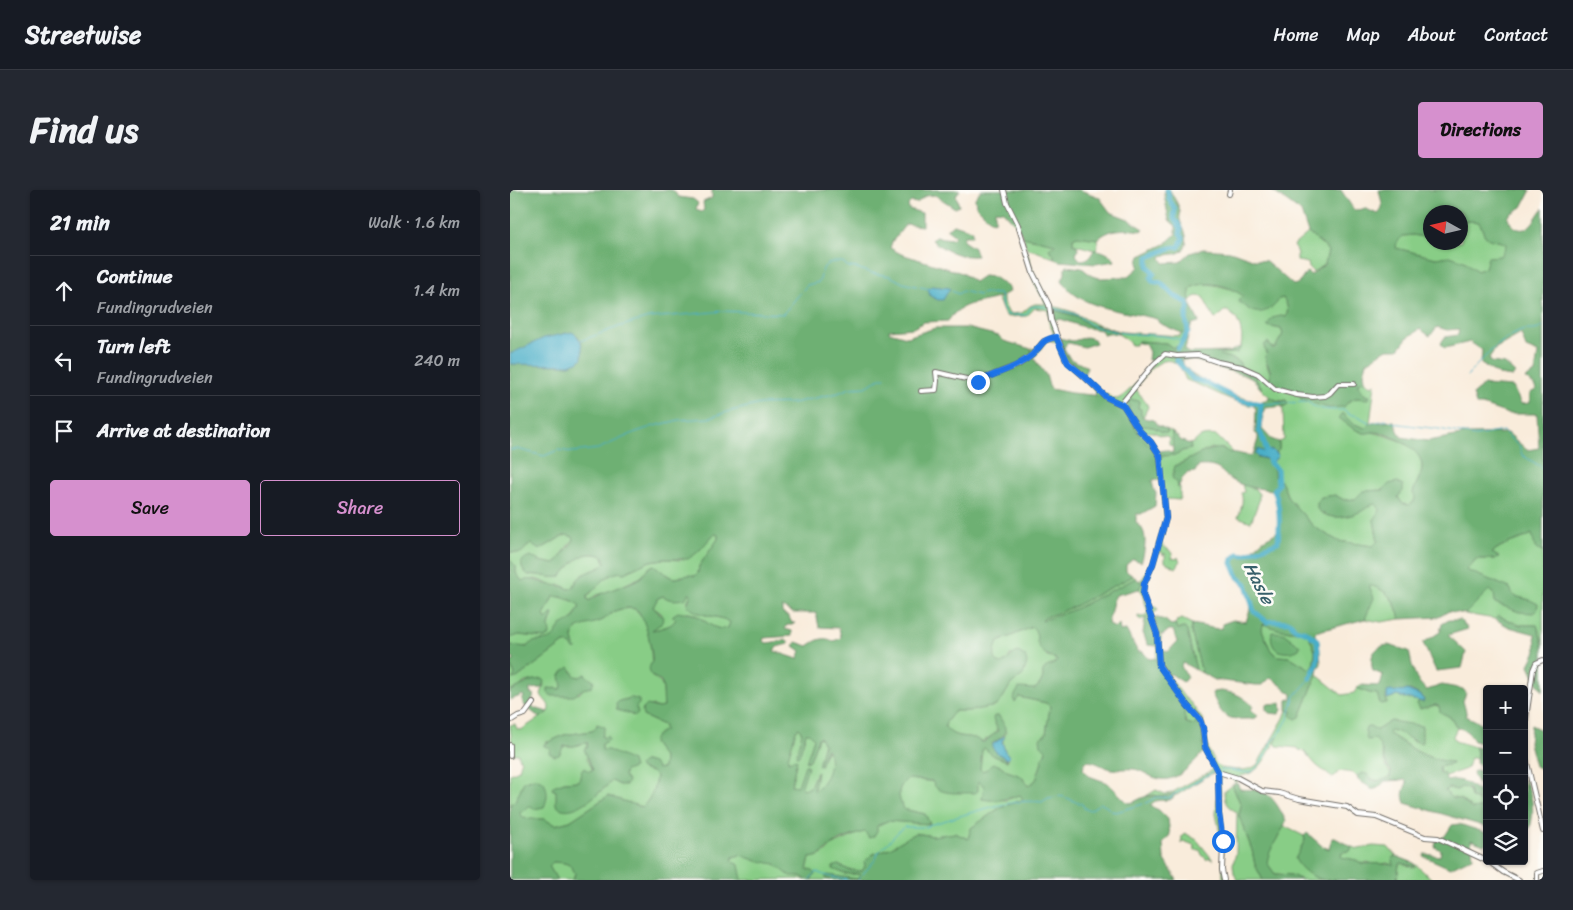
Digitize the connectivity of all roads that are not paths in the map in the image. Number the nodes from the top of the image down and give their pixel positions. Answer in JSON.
{"nodes":[{"id":1,"x":1004,"y":190,"type":"edge"},
{"id":2,"x":1056,"y":337,"type":"junction"},
{"id":3,"x":1354,"y":384,"type":"dead end"},
{"id":4,"x":921,"y":392,"type":"dead end"},
{"id":5,"x":1121,"y":404,"type":"junction"},
{"id":6,"x":1543,"y":660,"type":"edge"},
{"id":7,"x":532,"y":703,"type":"dead end"},
{"id":8,"x":510,"y":721,"type":"edge"},
{"id":9,"x":1524,"y":730,"type":"edge"},
{"id":10,"x":510,"y":745,"type":"edge"},
{"id":11,"x":510,"y":756,"type":"edge"},
{"id":12,"x":1528,"y":767,"type":"edge"},
{"id":13,"x":1218,"y":772,"type":"junction"},
{"id":14,"x":1543,"y":831,"type":"edge"},
{"id":15,"x":1483,"y":859,"type":"edge"},
{"id":16,"x":1493,"y":865,"type":"edge"},
{"id":17,"x":1543,"y":871,"type":"edge"},
{"id":18,"x":1224,"y":880,"type":"edge"},
{"id":19,"x":1519,"y":880,"type":"edge"},
{"id":20,"x":1537,"y":880,"type":"edge"}],
"edges":[{"from":1,"to":2,"type":"street"},
{"from":2,"to":4,"type":"street"},
{"from":2,"to":5,"type":"street"},
{"from":3,"to":5,"type":"street"},
{"from":5,"to":13,"type":"street"},
{"from":6,"to":9,"type":"street"},
{"from":7,"to":8,"type":"street"},
{"from":10,"to":11,"type":"street"},
{"from":12,"to":14,"type":"street"},
{"from":13,"to":15,"type":"street"},
{"from":13,"to":18,"type":"street"},
{"from":16,"to":19,"type":"street"},
{"from":17,"to":20,"type":"street"}]}
